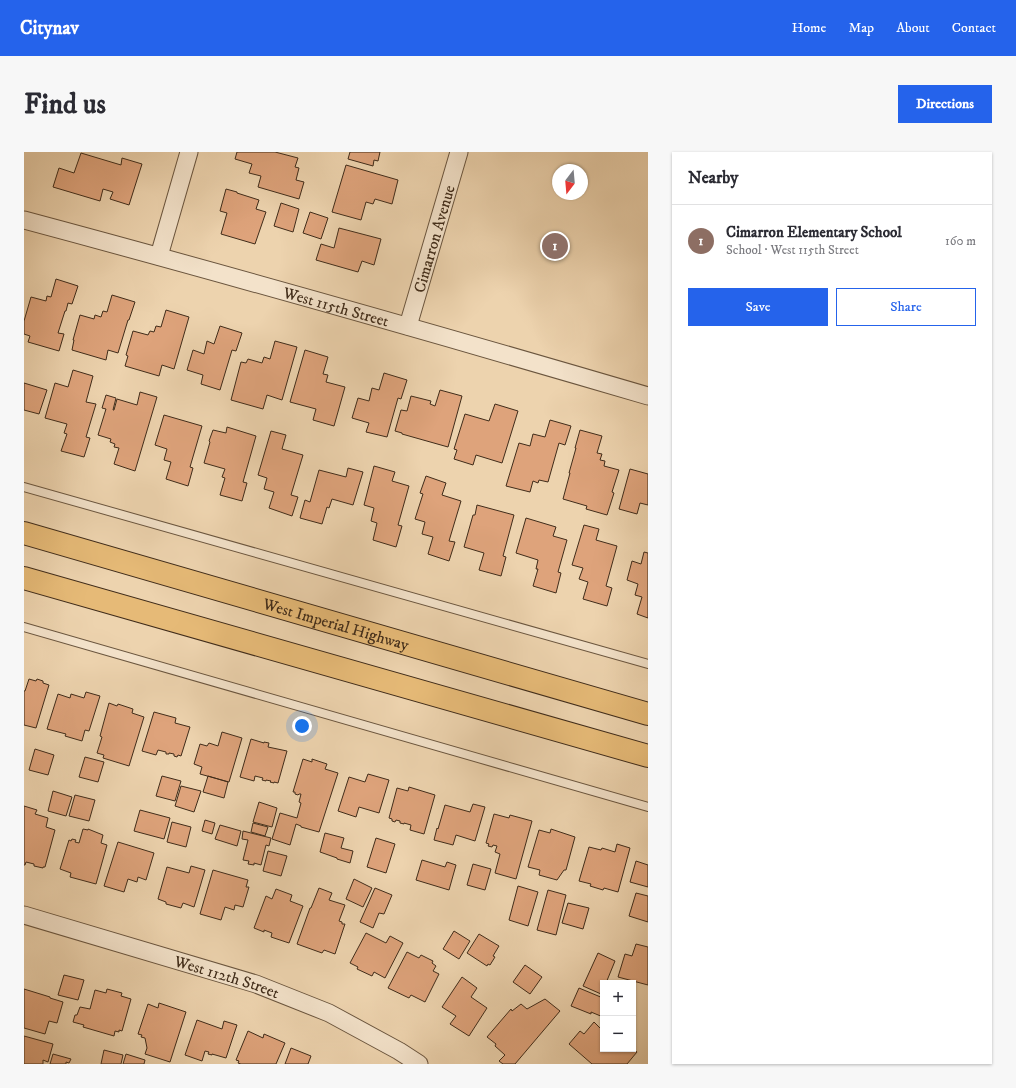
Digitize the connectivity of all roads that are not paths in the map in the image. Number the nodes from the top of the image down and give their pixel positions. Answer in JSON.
{"nodes":[{"id":1,"x":189,"y":152,"type":"edge"},
{"id":2,"x":459,"y":152,"type":"edge"},
{"id":3,"x":24,"y":220,"type":"edge"},
{"id":4,"x":159,"y":256,"type":"junction"},
{"id":5,"x":408,"y":326,"type":"junction"},
{"id":6,"x":648,"y":396,"type":"edge"},
{"id":7,"x":24,"y":487,"type":"edge"},
{"id":8,"x":24,"y":533,"type":"edge"},
{"id":9,"x":24,"y":578,"type":"edge"},
{"id":10,"x":24,"y":627,"type":"edge"},
{"id":11,"x":648,"y":664,"type":"edge"},
{"id":12,"x":648,"y":714,"type":"edge"},
{"id":13,"x":648,"y":756,"type":"edge"},
{"id":14,"x":648,"y":807,"type":"edge"},
{"id":15,"x":24,"y":915,"type":"edge"},
{"id":16,"x":419,"y":1064,"type":"edge"}],
"edges":[{"from":1,"to":4,"type":"street"},
{"from":2,"to":5,"type":"street","name":"Cimarron Avenue"},
{"from":3,"to":4,"type":"street","name":"West 115th Street"},
{"from":4,"to":5,"type":"street","name":"West 115th Street"},
{"from":5,"to":6,"type":"street","name":"West 115th Street"},
{"from":7,"to":11,"type":"lane"},
{"from":8,"to":12,"type":"main road","name":"West Imperial Highway"},
{"from":9,"to":13,"type":"main road"},
{"from":10,"to":14,"type":"lane"},
{"from":15,"to":16,"type":"street","name":"West 112th Street"}]}
